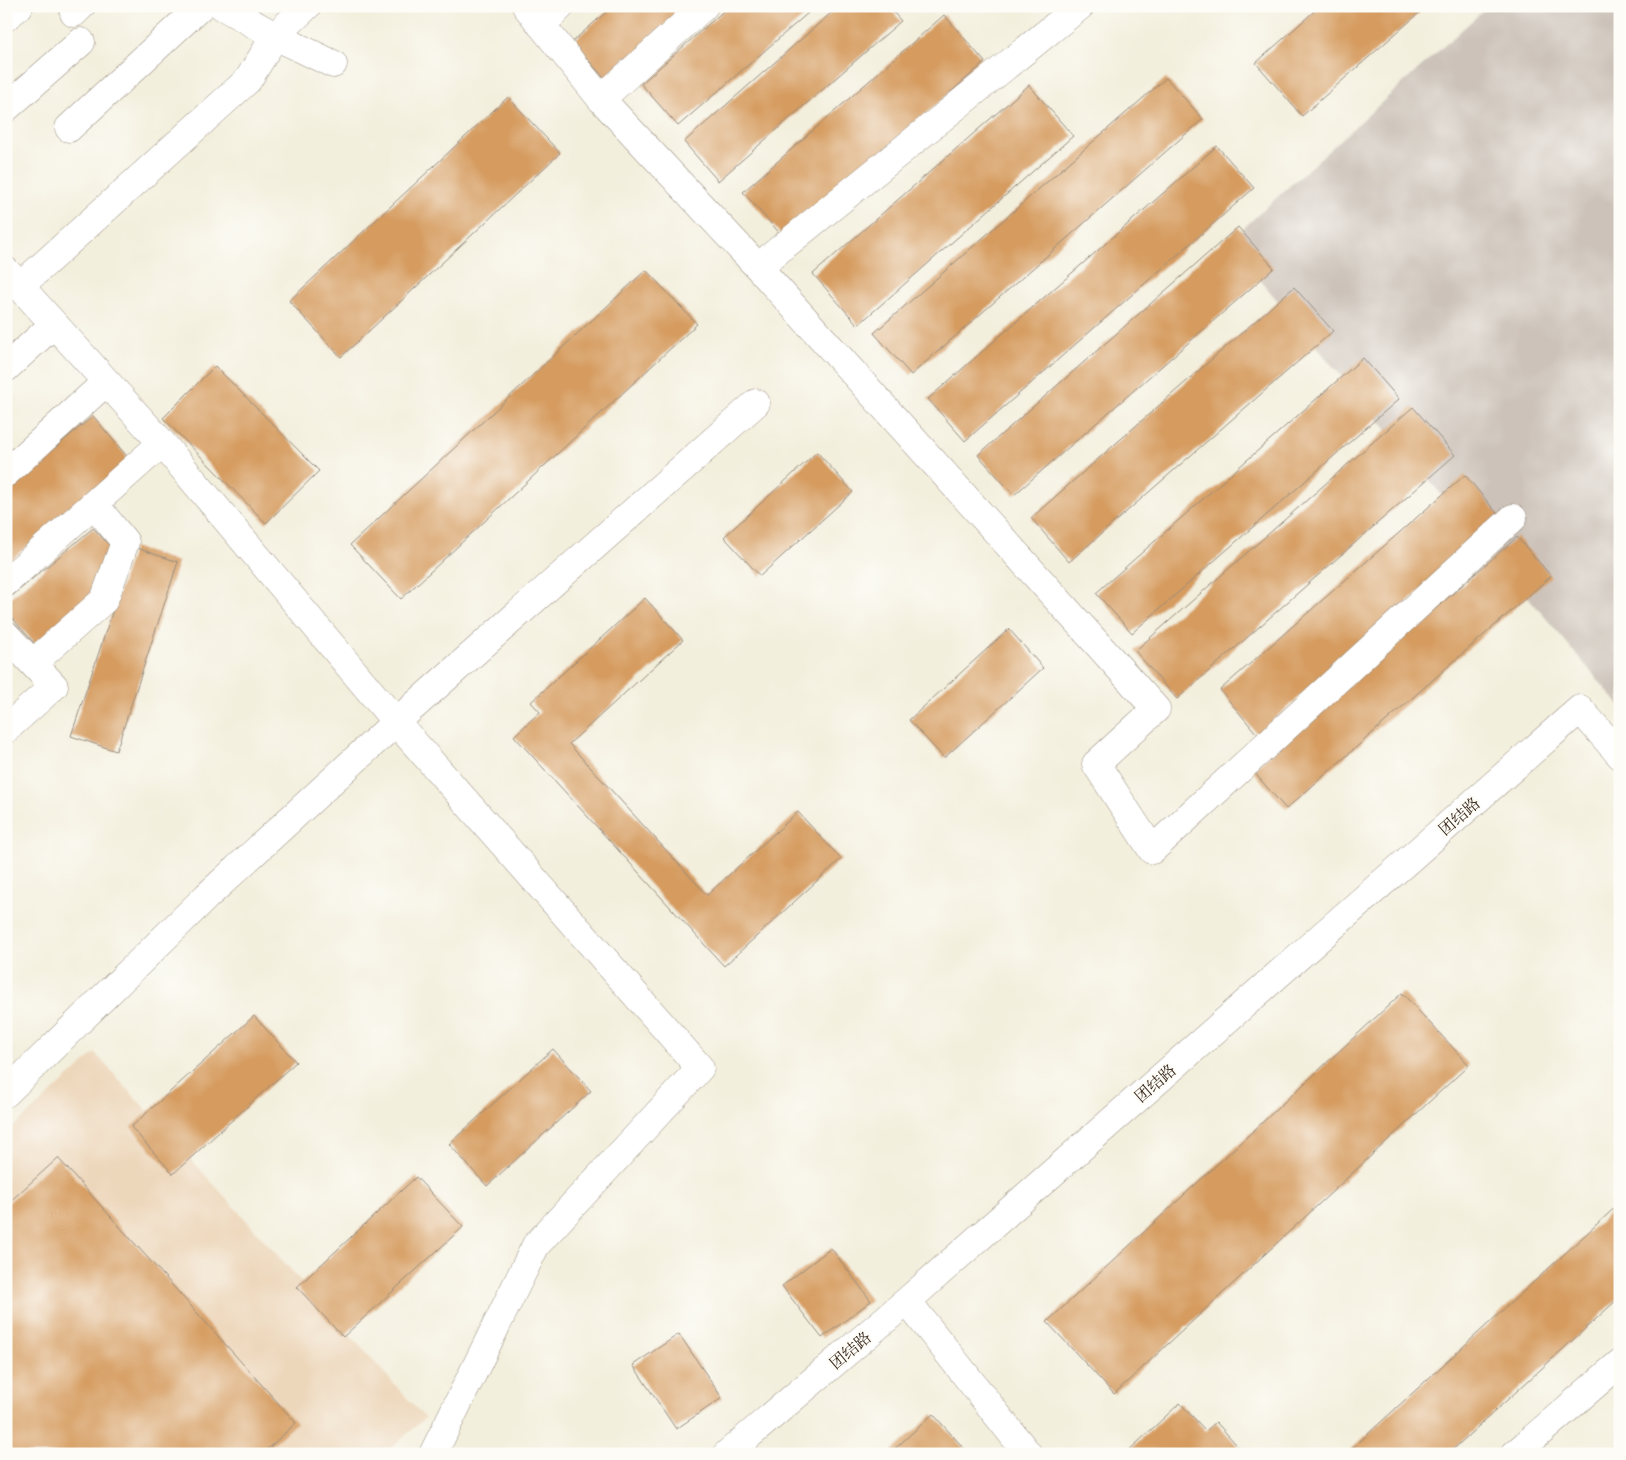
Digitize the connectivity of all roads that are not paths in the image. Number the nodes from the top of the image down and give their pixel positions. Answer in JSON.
{"nodes":[{"id":1,"x":19,"y":6,"type":"edge"},
{"id":2,"x":201,"y":6,"type":"edge"},
{"id":3,"x":222,"y":6,"type":"edge"},
{"id":4,"x":307,"y":6,"type":"edge"},
{"id":5,"x":561,"y":6,"type":"edge"},
{"id":6,"x":704,"y":6,"type":"edge"},
{"id":7,"x":1080,"y":6,"type":"edge"},
{"id":8,"x":533,"y":16,"type":"edge"},
{"id":9,"x":6,"y":18,"type":"edge"},
{"id":10,"x":275,"y":36,"type":"junction"},
{"id":11,"x":81,"y":42,"type":"dead end"},
{"id":12,"x":333,"y":64,"type":"dead end"},
{"id":13,"x":601,"y":99,"type":"junction"},
{"id":14,"x":6,"y":108,"type":"edge"},
{"id":15,"x":69,"y":128,"type":"dead end"},
{"id":16,"x":758,"y":267,"type":"junction"},
{"id":17,"x":13,"y":279,"type":"edge"},
{"id":18,"x":54,"y":324,"type":"junction"},
{"id":19,"x":6,"y":368,"type":"edge"},
{"id":20,"x":106,"y":382,"type":"junction"},
{"id":21,"x":756,"y":403,"type":"dead end"},
{"id":22,"x":162,"y":444,"type":"junction"},
{"id":23,"x":6,"y":472,"type":"edge"},
{"id":24,"x":94,"y":504,"type":"junction"},
{"id":25,"x":1513,"y":518,"type":"dead end"},
{"id":26,"x":6,"y":582,"type":"edge"},
{"id":27,"x":6,"y":635,"type":"edge"},
{"id":28,"x":33,"y":663,"type":"junction"},
{"id":29,"x":396,"y":722,"type":"junction"},
{"id":30,"x":6,"y":729,"type":"edge"},
{"id":31,"x":1620,"y":755,"type":"edge"},
{"id":32,"x":6,"y":1092,"type":"edge"},
{"id":33,"x":907,"y":1302,"type":"junction"},
{"id":34,"x":1620,"y":1362,"type":"edge"},
{"id":35,"x":433,"y":1454,"type":"edge"},
{"id":36,"x":727,"y":1454,"type":"edge"},
{"id":37,"x":1028,"y":1454,"type":"edge"},
{"id":38,"x":1515,"y":1454,"type":"edge"}],
"edges":[{"from":1,"to":9,"type":"street"},
{"from":2,"to":15,"type":"street"},
{"from":3,"to":10,"type":"street"},
{"from":4,"to":10,"type":"street"},
{"from":5,"to":8,"type":"street"},
{"from":6,"to":13,"type":"street"},
{"from":7,"to":16,"type":"street"},
{"from":8,"to":13,"type":"street"},
{"from":10,"to":12,"type":"street"},
{"from":10,"to":17,"type":"street"},
{"from":11,"to":14,"type":"street"},
{"from":13,"to":16,"type":"street"},
{"from":16,"to":25,"type":"street"},
{"from":17,"to":18,"type":"street"},
{"from":18,"to":19,"type":"street"},
{"from":18,"to":20,"type":"street"},
{"from":20,"to":22,"type":"street"},
{"from":20,"to":23,"type":"street"},
{"from":21,"to":29,"type":"street"},
{"from":22,"to":24,"type":"street"},
{"from":22,"to":29,"type":"street"},
{"from":24,"to":26,"type":"street"},
{"from":24,"to":28,"type":"street"},
{"from":27,"to":28,"type":"street"},
{"from":28,"to":30,"type":"street"},
{"from":29,"to":32,"type":"street"},
{"from":29,"to":35,"type":"street"},
{"from":31,"to":33,"type":"street","name":"团结路"},
{"from":33,"to":36,"type":"street","name":"团结路"},
{"from":33,"to":37,"type":"street"},
{"from":34,"to":38,"type":"street"}]}
